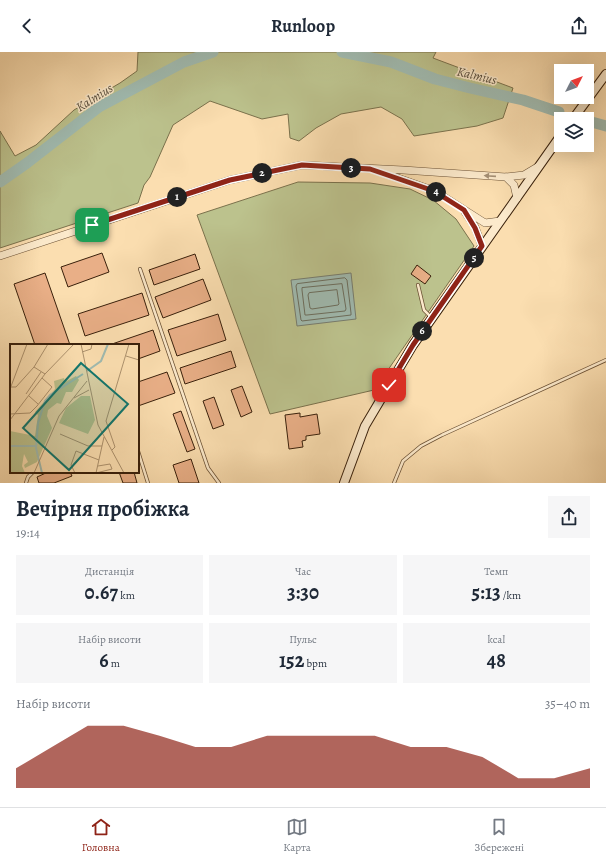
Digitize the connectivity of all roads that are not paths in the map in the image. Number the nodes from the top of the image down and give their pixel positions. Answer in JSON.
{"nodes":[{"id":1,"x":606,"y":74,"type":"edge"},
{"id":2,"x":578,"y":112,"type":"edge"},
{"id":3,"x":554,"y":145,"type":"edge"},
{"id":4,"x":540,"y":165,"type":"junction"},
{"id":5,"x":370,"y":169,"type":"junction"},
{"id":6,"x":506,"y":177,"type":"junction"},
{"id":7,"x":517,"y":198,"type":"junction"},
{"id":8,"x":464,"y":210,"type":"junction"},
{"id":9,"x":500,"y":220,"type":"junction"},
{"id":10,"x":482,"y":246,"type":"junction"},
{"id":11,"x":0,"y":256,"type":"edge"},
{"id":12,"x":140,"y":269,"type":"dead end"},
{"id":13,"x":418,"y":285,"type":"dead end"},
{"id":14,"x":431,"y":318,"type":"junction"},
{"id":15,"x":606,"y":360,"type":"edge"},
{"id":16,"x":139,"y":454,"type":"edge"},
{"id":17,"x":32,"y":473,"type":"edge"},
{"id":18,"x":26,"y":483,"type":"edge"},
{"id":19,"x":148,"y":483,"type":"edge"},
{"id":20,"x":219,"y":483,"type":"edge"},
{"id":21,"x":344,"y":483,"type":"edge"},
{"id":22,"x":394,"y":483,"type":"edge"}],
"edges":[{"from":1,"to":2,"type":"main road"},
{"from":3,"to":4,"type":"main road"},
{"from":4,"to":6,"type":"street"},
{"from":4,"to":7,"type":"main road"},
{"from":6,"to":5,"type":"street","one_way":true},
{"from":5,"to":8,"type":"street"},
{"from":5,"to":11,"type":"street"},
{"from":6,"to":7,"type":"street"},
{"from":7,"to":9,"type":"main road"},
{"from":8,"to":9,"type":"street"},
{"from":8,"to":10,"type":"street"},
{"from":9,"to":10,"type":"main road"},
{"from":10,"to":14,"type":"main road"},
{"from":12,"to":20,"type":"lane"},
{"from":13,"to":14,"type":"lane"},
{"from":14,"to":21,"type":"main road"},
{"from":15,"to":22,"type":"lane"},
{"from":16,"to":19,"type":"lane"},
{"from":17,"to":18,"type":"lane"}]}
